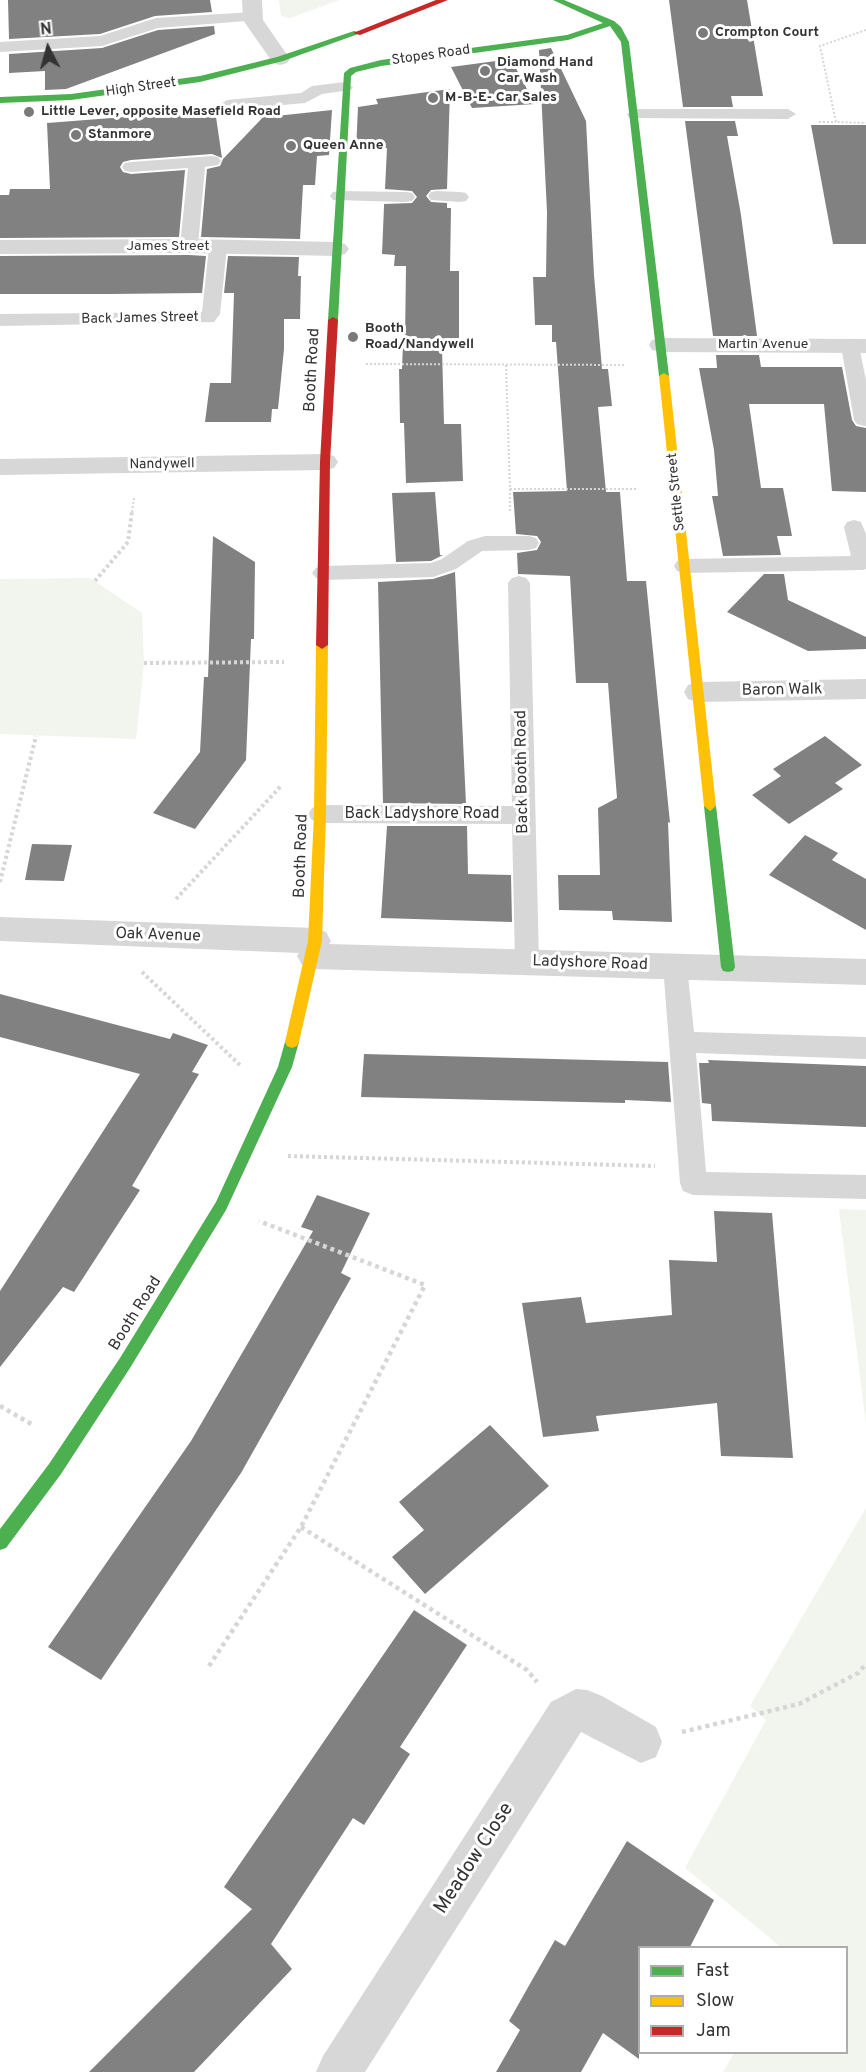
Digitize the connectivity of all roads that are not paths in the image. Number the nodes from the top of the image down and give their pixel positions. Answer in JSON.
{"nodes":[{"id":1,"x":444,"y":0,"type":"edge"},
{"id":2,"x":557,"y":0,"type":"edge"},
{"id":3,"x":253,"y":8,"type":"edge"},
{"id":4,"x":611,"y":23,"type":"junction"},
{"id":5,"x":0,"y":47,"type":"edge"},
{"id":6,"x":280,"y":59,"type":"junction"},
{"id":7,"x":345,"y":87,"type":"junction"},
{"id":8,"x":0,"y":100,"type":"edge"},
{"id":9,"x":227,"y":105,"type":"dead end"},
{"id":10,"x":635,"y":114,"type":"junction"},
{"id":11,"x":788,"y":114,"type":"dead end"},
{"id":12,"x":131,"y":167,"type":"dead end"},
{"id":13,"x":339,"y":196,"type":"junction"},
{"id":14,"x":406,"y":196,"type":"dead end"},
{"id":15,"x":437,"y":196,"type":"dead end"},
{"id":16,"x":460,"y":197,"type":"dead end"},
{"id":17,"x":189,"y":246,"type":"junction"},
{"id":18,"x":0,"y":247,"type":"edge"},
{"id":19,"x":218,"y":247,"type":"junction"},
{"id":20,"x":337,"y":249,"type":"junction"},
{"id":21,"x":0,"y":320,"type":"edge"},
{"id":22,"x":858,"y":346,"type":"edge"},
{"id":23,"x":662,"y":355,"type":"junction"},
{"id":24,"x":864,"y":420,"type":"dead end"},
{"id":25,"x":325,"y":462,"type":"junction"},
{"id":26,"x":0,"y":466,"type":"edge"},
{"id":27,"x":854,"y":527,"type":"dead end"},
{"id":28,"x":529,"y":543,"type":"dead end"},
{"id":29,"x":684,"y":566,"type":"junction"},
{"id":30,"x":323,"y":573,"type":"junction"},
{"id":31,"x":519,"y":583,"type":"dead end"},
{"id":32,"x":866,"y":689,"type":"edge"},
{"id":33,"x":698,"y":692,"type":"junction"},
{"id":34,"x":321,"y":814,"type":"junction"},
{"id":35,"x":524,"y":815,"type":"junction"},
{"id":36,"x":0,"y":930,"type":"edge"},
{"id":37,"x":314,"y":949,"type":"junction"},
{"id":38,"x":527,"y":962,"type":"junction"},
{"id":39,"x":675,"y":966,"type":"junction"},
{"id":40,"x":728,"y":967,"type":"junction"},
{"id":41,"x":866,"y":972,"type":"edge"},
{"id":42,"x":682,"y":1042,"type":"junction"},
{"id":43,"x":866,"y":1048,"type":"edge"},
{"id":44,"x":866,"y":1187,"type":"edge"},
{"id":45,"x":0,"y":1542,"type":"edge"},
{"id":46,"x":641,"y":1742,"type":"road end"},
{"id":47,"x":339,"y":2072,"type":"edge"}],
"edges":[{"from":1,"to":6,"type":"street"},
{"from":2,"to":4,"type":"street"},
{"from":3,"to":5,"type":"lane"},
{"from":3,"to":6,"type":"street"},
{"from":4,"to":7,"type":"street","name":"Stopes Road"},
{"from":4,"to":10,"type":"street","name":"Settle Street"},
{"from":6,"to":8,"type":"street","name":"High Street"},
{"from":7,"to":9,"type":"lane"},
{"from":7,"to":13,"type":"street","name":"Booth Road"},
{"from":10,"to":11,"type":"lane"},
{"from":10,"to":23,"type":"street","name":"Settle Street"},
{"from":12,"to":17,"type":"lane"},
{"from":13,"to":14,"type":"lane"},
{"from":13,"to":20,"type":"street","name":"Booth Road"},
{"from":15,"to":16,"type":"lane"},
{"from":17,"to":18,"type":"street","name":"James Street"},
{"from":17,"to":19,"type":"street","name":"James Street"},
{"from":19,"to":20,"type":"street","name":"James Street"},
{"from":19,"to":21,"type":"lane","name":"Back James Street"},
{"from":20,"to":25,"type":"street","name":"Booth Road"},
{"from":22,"to":23,"type":"street","name":"Martin Avenue"},
{"from":22,"to":24,"type":"lane"},
{"from":23,"to":29,"type":"street","name":"Settle Street"},
{"from":25,"to":26,"type":"street","name":"Nandywell"},
{"from":25,"to":30,"type":"street","name":"Booth Road"},
{"from":27,"to":29,"type":"lane"},
{"from":28,"to":30,"type":"lane"},
{"from":29,"to":33,"type":"street","name":"Settle Street"},
{"from":30,"to":34,"type":"street","name":"Booth Road"},
{"from":31,"to":35,"type":"lane","name":"Back Booth Road"},
{"from":32,"to":33,"type":"street","name":"Baron Walk"},
{"from":33,"to":40,"type":"street","name":"Settle Street"},
{"from":34,"to":35,"type":"lane","name":"Back Ladyshore Road"},
{"from":34,"to":37,"type":"street","name":"Booth Road"},
{"from":35,"to":38,"type":"lane","name":"Back Booth Road"},
{"from":36,"to":37,"type":"street","name":"Oak Avenue"},
{"from":37,"to":38,"type":"street","name":"Ladyshore Road"},
{"from":37,"to":45,"type":"street","name":"Booth Road"},
{"from":38,"to":39,"type":"street","name":"Ladyshore Road"},
{"from":39,"to":40,"type":"street","name":"Ladyshore Road"},
{"from":39,"to":42,"type":"lane"},
{"from":40,"to":41,"type":"street","name":"Ladyshore Road"},
{"from":42,"to":43,"type":"lane"},
{"from":42,"to":44,"type":"lane"},
{"from":46,"to":47,"type":"street","name":"Meadow Close"}]}
